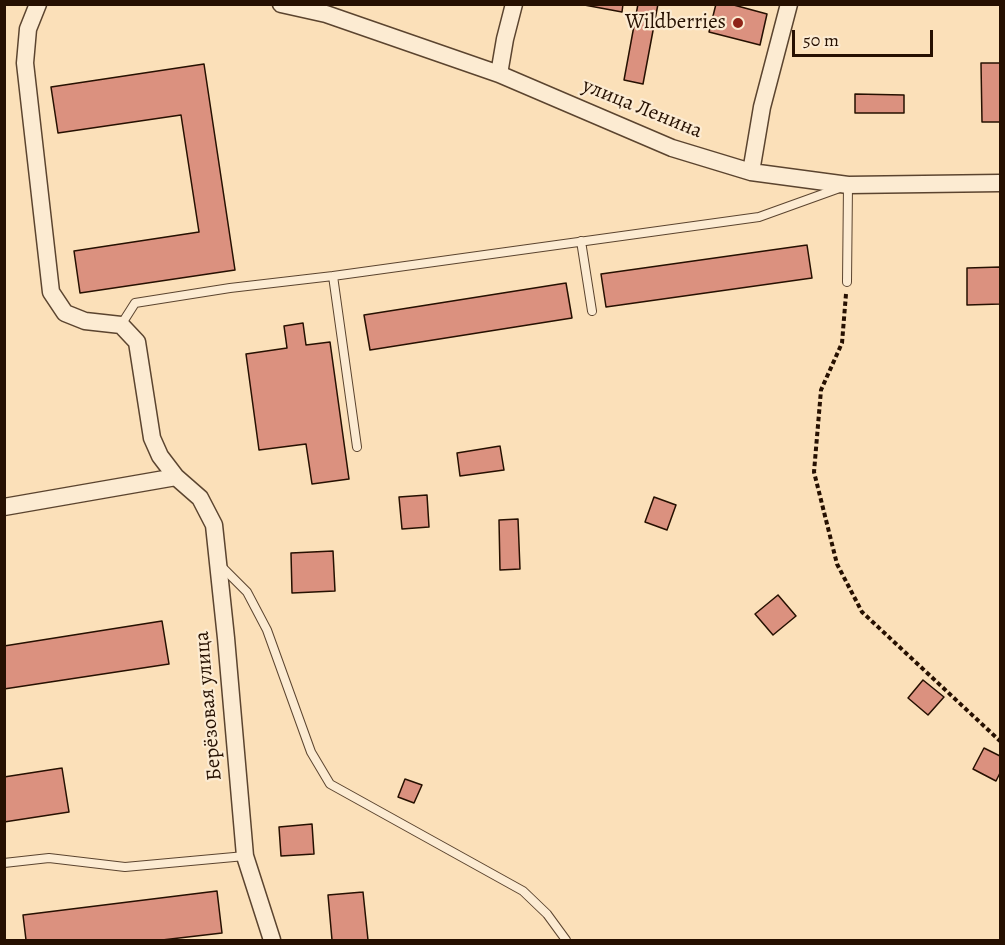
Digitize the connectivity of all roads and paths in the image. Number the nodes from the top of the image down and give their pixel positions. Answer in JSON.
{"nodes":[{"id":1,"x":38,"y":4,"type":"edge"},
{"id":2,"x":281,"y":4,"type":"edge"},
{"id":3,"x":514,"y":4,"type":"edge"},
{"id":4,"x":789,"y":4,"type":"edge"},
{"id":5,"x":499,"y":74,"type":"junction"},
{"id":6,"x":751,"y":172,"type":"junction"},
{"id":7,"x":1000,"y":183,"type":"edge"},
{"id":8,"x":848,"y":185,"type":"junction"},
{"id":9,"x":581,"y":241,"type":"junction"},
{"id":10,"x":333,"y":276,"type":"junction"},
{"id":11,"x":847,"y":282,"type":"joint"},
{"id":12,"x":592,"y":311,"type":"dead end"},
{"id":13,"x":121,"y":325,"type":"junction"},
{"id":14,"x":357,"y":447,"type":"dead end"},
{"id":15,"x":176,"y":477,"type":"junction"},
{"id":16,"x":4,"y":507,"type":"edge"},
{"id":17,"x":218,"y":564,"type":"junction"},
{"id":18,"x":1000,"y":741,"type":"edge"},
{"id":19,"x":245,"y":856,"type":"junction"},
{"id":20,"x":4,"y":863,"type":"edge"},
{"id":21,"x":272,"y":940,"type":"edge"},
{"id":22,"x":566,"y":940,"type":"edge"}],
"edges":[{"from":1,"to":13,"type":"street"},
{"from":2,"to":5,"type":"street","name":"улица Ленина"},
{"from":3,"to":5,"type":"street"},
{"from":4,"to":6,"type":"street"},
{"from":5,"to":6,"type":"street","name":"улица Ленина"},
{"from":6,"to":8,"type":"street","name":"улица Ленина"},
{"from":7,"to":8,"type":"street","name":"улица Ленина"},
{"from":8,"to":9,"type":"lane"},
{"from":8,"to":11,"type":"lane"},
{"from":9,"to":10,"type":"lane"},
{"from":9,"to":12,"type":"lane"},
{"from":10,"to":13,"type":"lane"},
{"from":10,"to":14,"type":"lane"},
{"from":11,"to":18,"type":"path"},
{"from":13,"to":15,"type":"street","name":"Берёзовая улица"},
{"from":15,"to":16,"type":"street"},
{"from":15,"to":17,"type":"street","name":"Берёзовая улица"},
{"from":17,"to":19,"type":"street","name":"Берёзовая улица"},
{"from":17,"to":22,"type":"lane"},
{"from":19,"to":20,"type":"lane"},
{"from":19,"to":21,"type":"street","name":"Берёзовая улица"}]}
